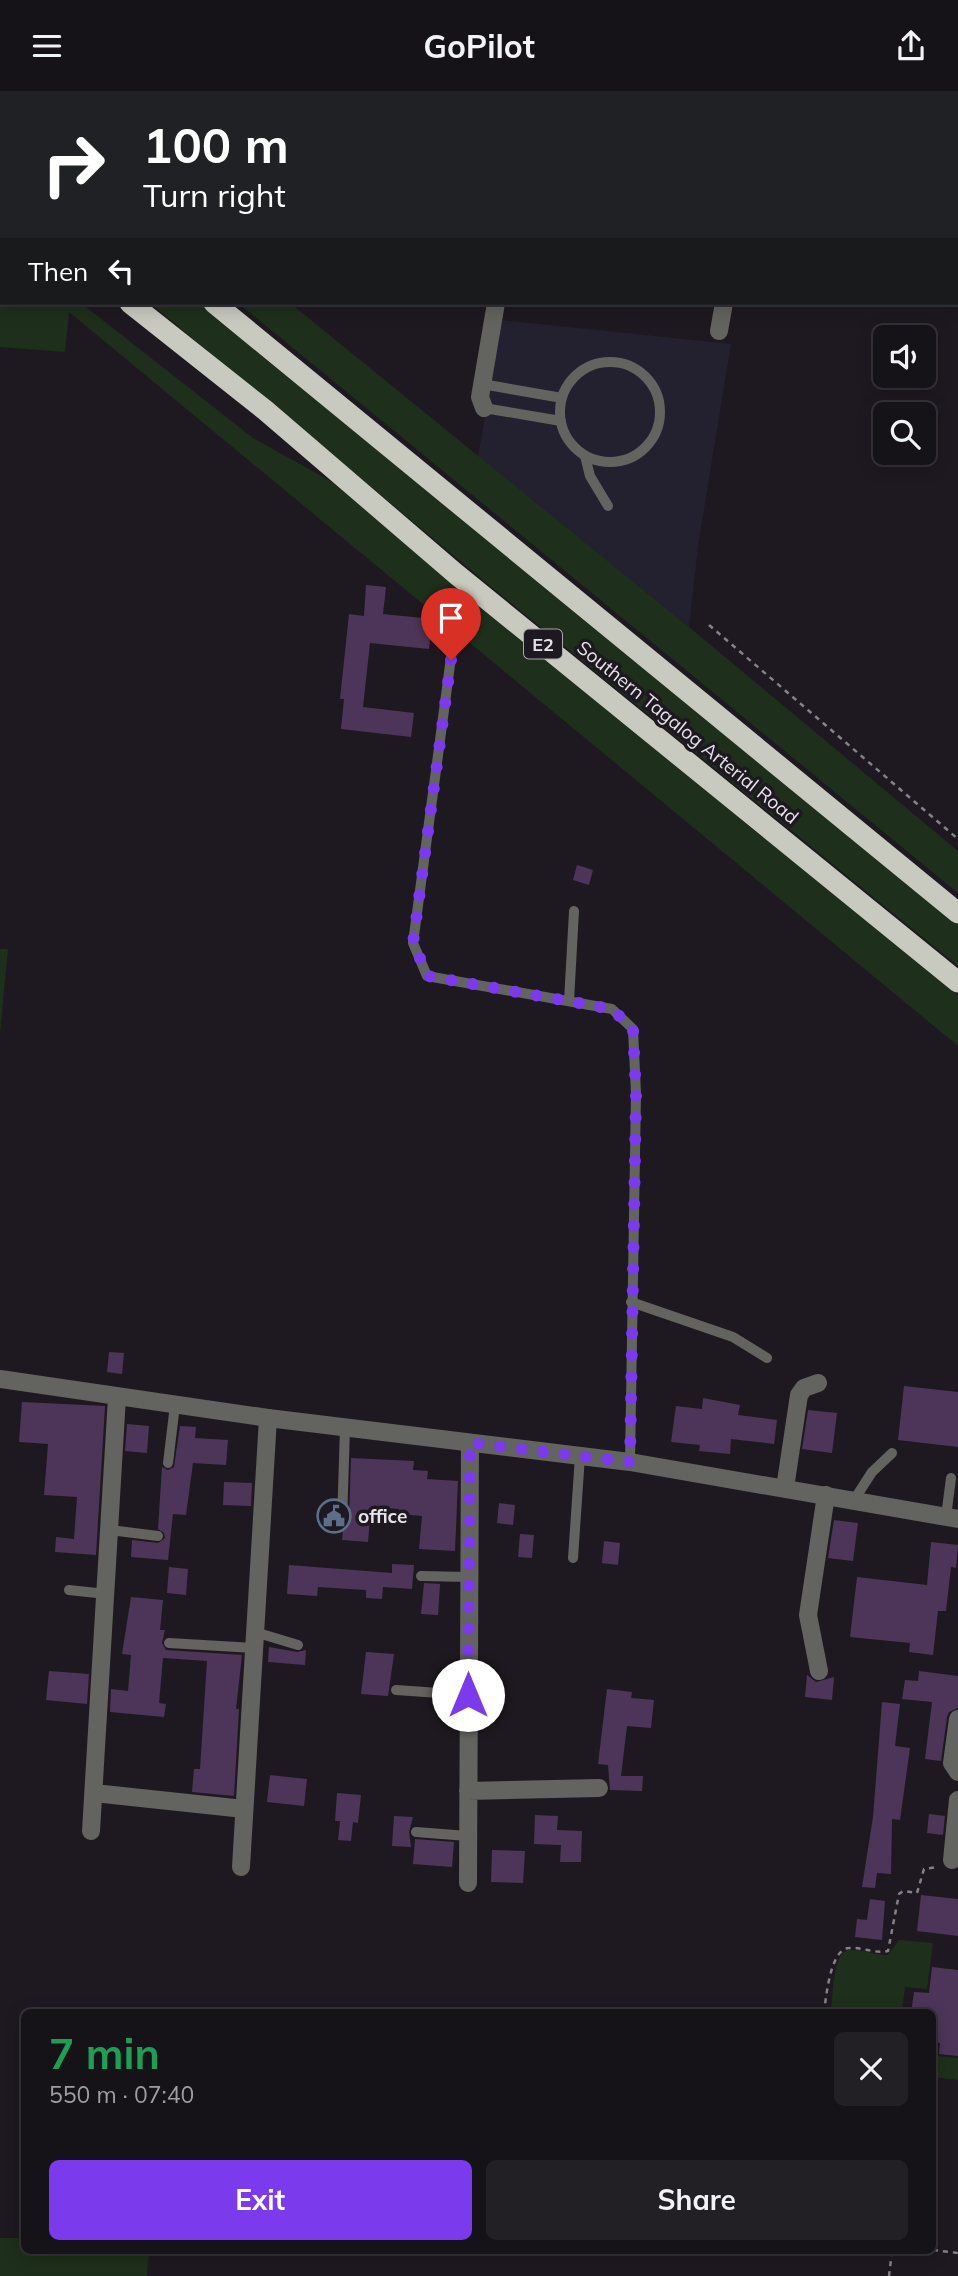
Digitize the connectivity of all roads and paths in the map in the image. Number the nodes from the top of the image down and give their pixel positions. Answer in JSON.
{"nodes":[{"id":1,"x":133,"y":305,"type":"edge"},
{"id":2,"x":216,"y":305,"type":"edge"},
{"id":3,"x":496,"y":305,"type":"edge"},
{"id":4,"x":723,"y":305,"type":"edge"},
{"id":5,"x":719,"y":331,"type":"dead end"},
{"id":6,"x":482,"y":384,"type":"junction"},
{"id":7,"x":562,"y":398,"type":"junction"},
{"id":8,"x":484,"y":408,"type":"joint"},
{"id":9,"x":561,"y":421,"type":"junction"},
{"id":10,"x":585,"y":456,"type":"junction"},
{"id":11,"x":608,"y":506,"type":"dead end"},
{"id":12,"x":709,"y":625,"type":"dead end"},
{"id":13,"x":454,"y":635,"type":"dead end"},
{"id":14,"x":958,"y":839,"type":"edge"},
{"id":15,"x":574,"y":911,"type":"dead end"},
{"id":16,"x":958,"y":913,"type":"edge"},
{"id":17,"x":958,"y":982,"type":"edge"},
{"id":18,"x":569,"y":1001,"type":"junction"},
{"id":19,"x":631,"y":1302,"type":"junction"},
{"id":20,"x":767,"y":1358,"type":"dead end"},
{"id":21,"x":0,"y":1379,"type":"edge"},
{"id":22,"x":818,"y":1383,"type":"dead end"},
{"id":23,"x":117,"y":1397,"type":"junction"},
{"id":24,"x":175,"y":1405,"type":"junction"},
{"id":25,"x":268,"y":1419,"type":"junction"},
{"id":26,"x":345,"y":1427,"type":"junction"},
{"id":27,"x":470,"y":1443,"type":"junction"},
{"id":28,"x":892,"y":1453,"type":"dead end"},
{"id":29,"x":580,"y":1456,"type":"junction"},
{"id":30,"x":630,"y":1462,"type":"junction"},
{"id":31,"x":167,"y":1463,"type":"dead end"},
{"id":32,"x":951,"y":1478,"type":"dead end"},
{"id":33,"x":785,"y":1488,"type":"junction"},
{"id":34,"x":826,"y":1495,"type":"junction"},
{"id":35,"x":854,"y":1500,"type":"junction"},
{"id":36,"x":952,"y":1518,"type":"edge"},
{"id":37,"x":342,"y":1522,"type":"dead end"},
{"id":38,"x":110,"y":1530,"type":"junction"},
{"id":39,"x":158,"y":1536,"type":"dead end"},
{"id":40,"x":573,"y":1557,"type":"dead end"},
{"id":41,"x":421,"y":1576,"type":"dead end"},
{"id":42,"x":469,"y":1577,"type":"junction"},
{"id":43,"x":69,"y":1590,"type":"dead end"},
{"id":44,"x":106,"y":1594,"type":"junction"},
{"id":45,"x":254,"y":1640,"type":"junction"},
{"id":46,"x":169,"y":1643,"type":"dead end"},
{"id":47,"x":298,"y":1644,"type":"dead end"},
{"id":48,"x":819,"y":1671,"type":"dead end"},
{"id":49,"x":396,"y":1689,"type":"dead end"},
{"id":50,"x":468,"y":1695,"type":"junction"},
{"id":51,"x":958,"y":1719,"type":"edge"},
{"id":52,"x":958,"y":1772,"type":"edge"},
{"id":53,"x":598,"y":1788,"type":"dead end"},
{"id":54,"x":468,"y":1791,"type":"junction"},
{"id":55,"x":94,"y":1793,"type":"junction"},
{"id":56,"x":958,"y":1800,"type":"edge"},
{"id":57,"x":244,"y":1809,"type":"junction"},
{"id":58,"x":91,"y":1831,"type":"dead end"},
{"id":59,"x":416,"y":1832,"type":"dead end"},
{"id":60,"x":468,"y":1836,"type":"junction"},
{"id":61,"x":952,"y":1860,"type":"joint"},
{"id":62,"x":241,"y":1867,"type":"dead end"},
{"id":63,"x":468,"y":1883,"type":"dead end"},
{"id":64,"x":825,"y":2009,"type":"edge"},
{"id":65,"x":936,"y":2250,"type":"edge"},
{"id":66,"x":958,"y":2253,"type":"edge"},
{"id":67,"x":892,"y":2254,"type":"edge"},
{"id":68,"x":889,"y":2276,"type":"edge"}],
"edges":[{"from":1,"to":17,"type":"highway","name":"Southern Tagalog Arterial Road","number":"E2"},
{"from":2,"to":16,"type":"highway","name":"Southern Tagalog Arterial Road"},
{"from":3,"to":6,"type":"street"},
{"from":4,"to":5,"type":"street"},
{"from":6,"to":7,"type":"lane"},
{"from":6,"to":8,"type":"street"},
{"from":7,"to":9,"type":"lane"},
{"from":7,"to":10,"type":"lane"},
{"from":8,"to":9,"type":"lane"},
{"from":9,"to":10,"type":"lane"},
{"from":10,"to":11,"type":"lane"},
{"from":12,"to":14,"type":"path"},
{"from":13,"to":18,"type":"lane"},
{"from":15,"to":18,"type":"lane"},
{"from":18,"to":19,"type":"lane"},
{"from":19,"to":20,"type":"lane"},
{"from":19,"to":30,"type":"lane"},
{"from":21,"to":23,"type":"street"},
{"from":22,"to":33,"type":"street"},
{"from":23,"to":24,"type":"street"},
{"from":23,"to":38,"type":"street"},
{"from":24,"to":25,"type":"street"},
{"from":24,"to":31,"type":"lane"},
{"from":25,"to":26,"type":"street"},
{"from":25,"to":45,"type":"street"},
{"from":26,"to":27,"type":"street"},
{"from":26,"to":37,"type":"lane"},
{"from":27,"to":29,"type":"street"},
{"from":27,"to":42,"type":"street"},
{"from":28,"to":35,"type":"lane"},
{"from":29,"to":30,"type":"street"},
{"from":29,"to":40,"type":"lane"},
{"from":30,"to":33,"type":"street"},
{"from":32,"to":36,"type":"lane"},
{"from":33,"to":34,"type":"street"},
{"from":34,"to":35,"type":"street"},
{"from":34,"to":48,"type":"street"},
{"from":35,"to":36,"type":"street"},
{"from":38,"to":39,"type":"lane"},
{"from":38,"to":44,"type":"street"},
{"from":41,"to":42,"type":"lane"},
{"from":42,"to":50,"type":"street"},
{"from":43,"to":44,"type":"lane"},
{"from":44,"to":55,"type":"street"},
{"from":45,"to":46,"type":"lane"},
{"from":45,"to":47,"type":"lane"},
{"from":45,"to":57,"type":"street"},
{"from":49,"to":50,"type":"lane"},
{"from":50,"to":54,"type":"street"},
{"from":51,"to":52,"type":"street"},
{"from":53,"to":54,"type":"street"},
{"from":54,"to":60,"type":"street"},
{"from":55,"to":57,"type":"street"},
{"from":55,"to":58,"type":"street"},
{"from":56,"to":61,"type":"street"},
{"from":57,"to":62,"type":"street"},
{"from":59,"to":60,"type":"lane"},
{"from":60,"to":63,"type":"street"},
{"from":61,"to":64,"type":"path"},
{"from":65,"to":66,"type":"path"},
{"from":67,"to":68,"type":"path"}]}
